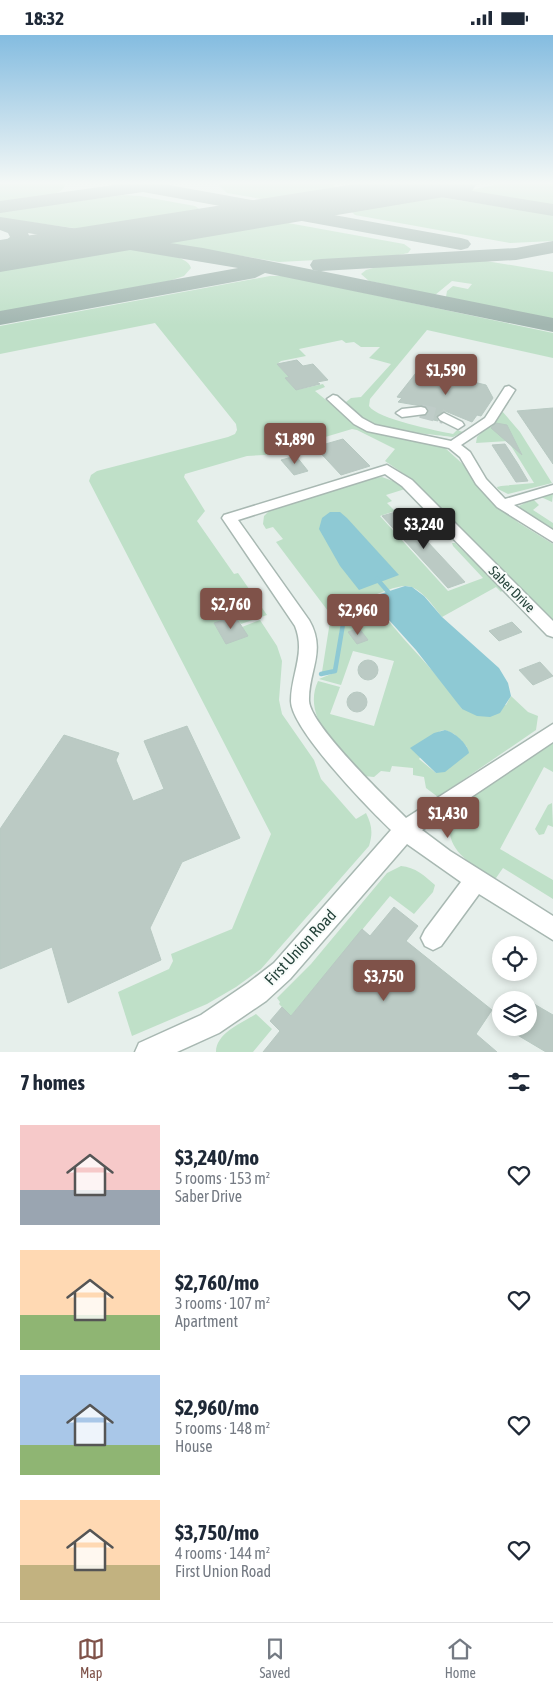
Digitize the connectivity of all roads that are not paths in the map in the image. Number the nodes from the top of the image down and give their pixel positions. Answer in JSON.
{"nodes":[{"id":1,"x":509,"y":390,"type":"dead end"},
{"id":2,"x":333,"y":399,"type":"dead end"},
{"id":3,"x":421,"y":411,"type":"tunnel mouth"},
{"id":4,"x":402,"y":413,"type":"dead end"},
{"id":5,"x":444,"y":417,"type":"tunnel mouth"},
{"id":6,"x":466,"y":429,"type":"junction"},
{"id":7,"x":453,"y":445,"type":"junction"},
{"id":8,"x":553,"y":489,"type":"edge"},
{"id":9,"x":502,"y":504,"type":"junction"},
{"id":10,"x":553,"y":537,"type":"edge"},
{"id":11,"x":553,"y":631,"type":"edge"},
{"id":12,"x":553,"y":732,"type":"edge"},
{"id":13,"x":405,"y":830,"type":"junction"},
{"id":14,"x":476,"y":880,"type":"junction"},
{"id":15,"x":553,"y":929,"type":"edge"},
{"id":16,"x":433,"y":938,"type":"dead end"},
{"id":17,"x":148,"y":1052,"type":"edge"}],
"edges":[{"from":1,"to":6,"type":"street"},
{"from":2,"to":7,"type":"street"},
{"from":3,"to":4,"type":"street"},
{"from":5,"to":6,"type":"street"},
{"from":6,"to":7,"type":"street"},
{"from":7,"to":9,"type":"street"},
{"from":8,"to":9,"type":"street"},
{"from":9,"to":10,"type":"street"},
{"from":11,"to":13,"type":"street","name":"Saber Drive"},
{"from":12,"to":13,"type":"street","name":"First Union Road"},
{"from":13,"to":14,"type":"street"},
{"from":13,"to":17,"type":"street","name":"First Union Road"},
{"from":14,"to":15,"type":"street"},
{"from":14,"to":16,"type":"street"}]}
